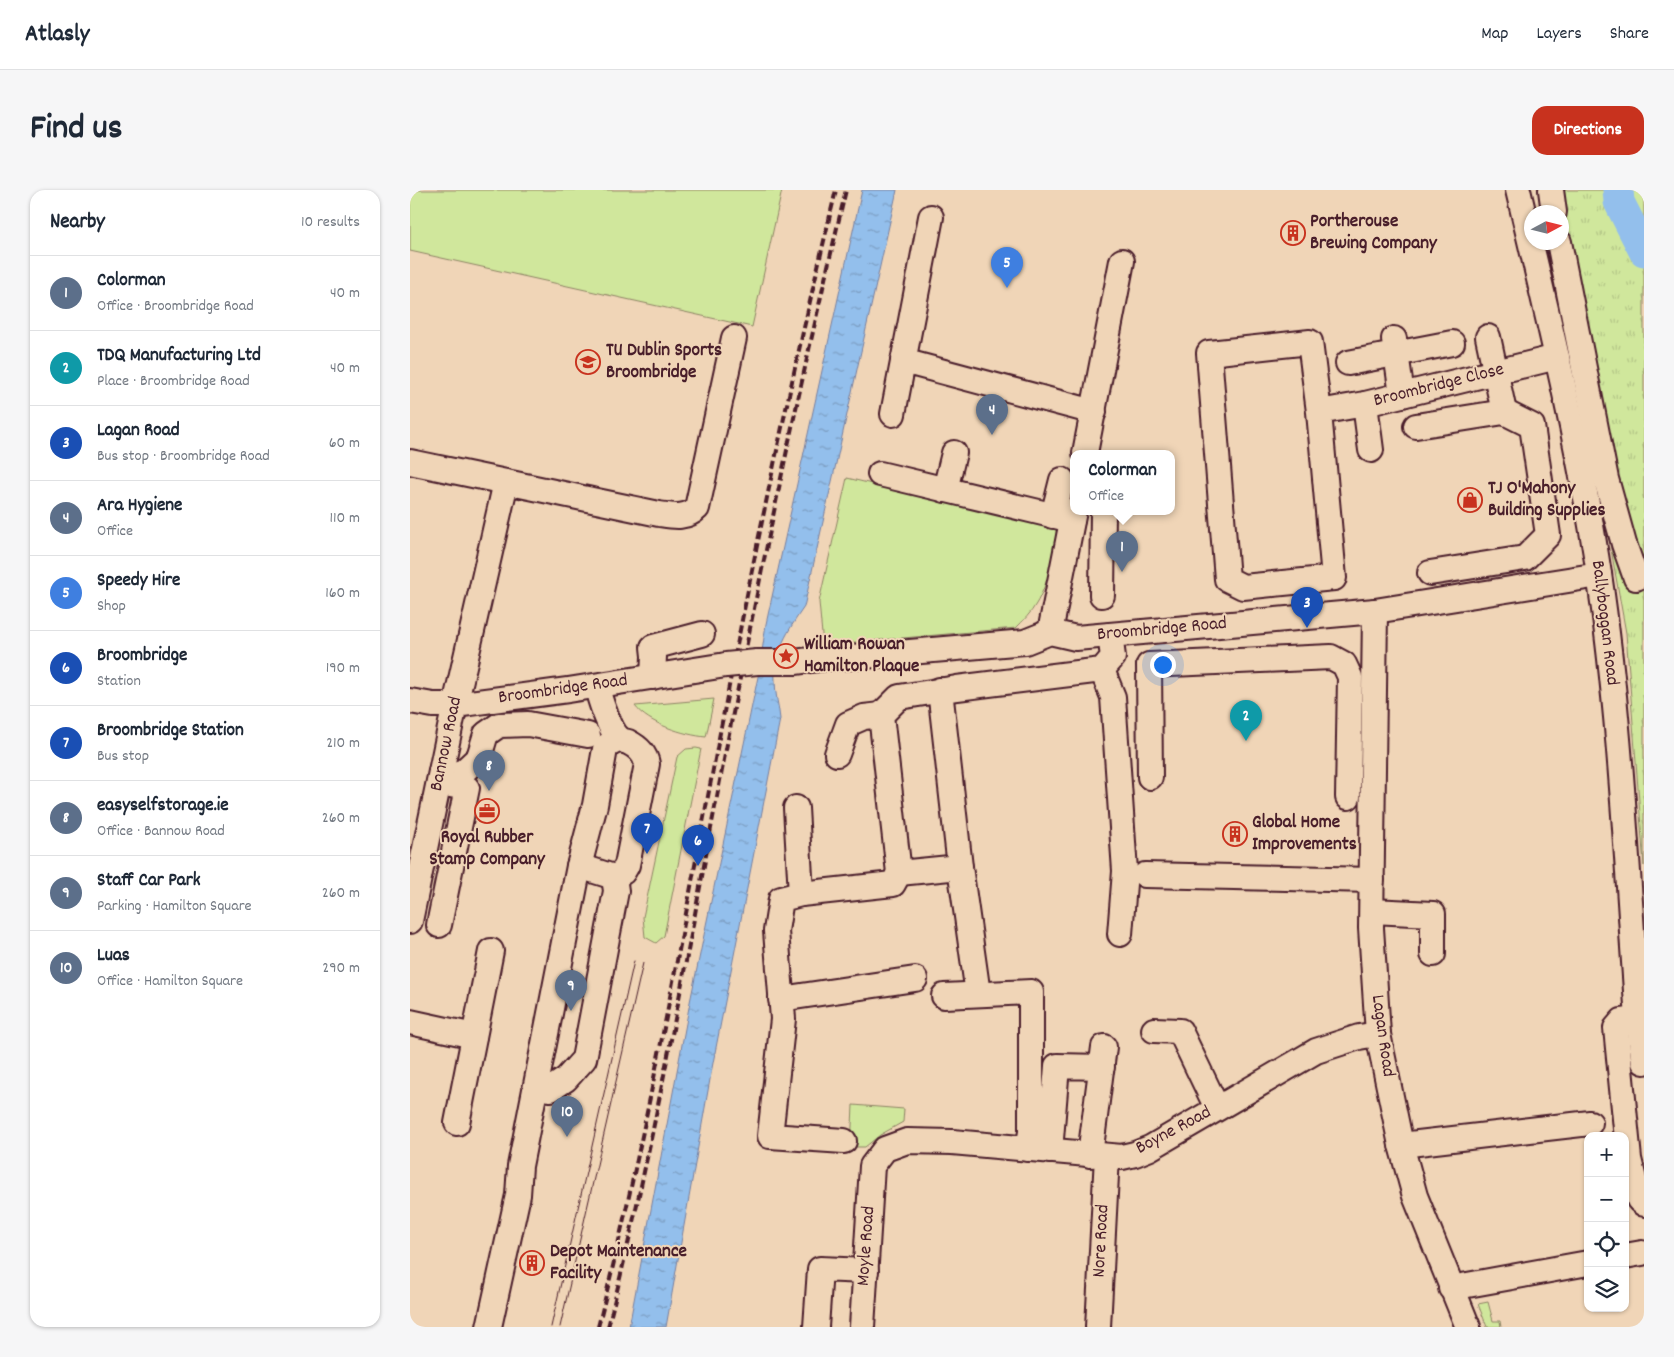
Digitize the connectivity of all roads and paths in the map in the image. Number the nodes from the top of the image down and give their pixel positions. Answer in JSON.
{"nodes":[{"id":1,"x":1518,"y":190,"type":"edge"},
{"id":2,"x":1551,"y":190,"type":"edge"},
{"id":3,"x":1553,"y":205,"type":"edge"},
{"id":4,"x":931,"y":217,"type":"dead end"},
{"id":5,"x":1561,"y":250,"type":"edge"},
{"id":6,"x":1122,"y":261,"type":"dead end"},
{"id":7,"x":1488,"y":337,"type":"dead end"},
{"id":8,"x":734,"y":338,"type":"dead end"},
{"id":9,"x":1452,"y":343,"type":"dead end"},
{"id":10,"x":1395,"y":346,"type":"junction"},
{"id":11,"x":1557,"y":357,"type":"junction"},
{"id":12,"x":903,"y":361,"type":"junction"},
{"id":13,"x":1348,"y":363,"type":"dead end"},
{"id":14,"x":1495,"y":372,"type":"junction"},
{"id":15,"x":1402,"y":395,"type":"junction"},
{"id":16,"x":1365,"y":404,"type":"junction"},
{"id":17,"x":1094,"y":412,"type":"junction"},
{"id":18,"x":1319,"y":412,"type":"junction"},
{"id":19,"x":1504,"y":412,"type":"junction"},
{"id":20,"x":892,"y":414,"type":"dead end"},
{"id":21,"x":1416,"y":426,"type":"dead end"},
{"id":22,"x":1087,"y":446,"type":"edge"},
{"id":23,"x":1371,"y":450,"type":"dead end"},
{"id":24,"x":954,"y":453,"type":"dead end"},
{"id":25,"x":410,"y":462,"type":"edge"},
{"id":26,"x":880,"y":474,"type":"dead end"},
{"id":27,"x":1062,"y":480,"type":"dead end"},
{"id":28,"x":506,"y":482,"type":"junction"},
{"id":29,"x":945,"y":490,"type":"junction"},
{"id":30,"x":1103,"y":515,"type":"edge"},
{"id":31,"x":1066,"y":516,"type":"edge"},
{"id":32,"x":1064,"y":560,"type":"junction"},
{"id":33,"x":1102,"y":560,"type":"junction"},
{"id":34,"x":1430,"y":573,"type":"dead end"},
{"id":35,"x":1599,"y":575,"type":"junction"},
{"id":36,"x":1636,"y":578,"type":"dead end"},
{"id":37,"x":1102,"y":595,"type":"dead end"},
{"id":38,"x":1374,"y":611,"type":"junction"},
{"id":39,"x":1217,"y":625,"type":"junction"},
{"id":40,"x":1050,"y":632,"type":"junction"},
{"id":41,"x":702,"y":634,"type":"dead end"},
{"id":42,"x":1110,"y":635,"type":"junction"},
{"id":43,"x":1219,"y":662,"type":"junction"},
{"id":44,"x":1102,"y":670,"type":"junction"},
{"id":45,"x":1350,"y":676,"type":"junction"},
{"id":46,"x":653,"y":677,"type":"junction"},
{"id":47,"x":1374,"y":677,"type":"junction"},
{"id":48,"x":597,"y":686,"type":"junction"},
{"id":49,"x":940,"y":690,"type":"junction"},
{"id":50,"x":410,"y":701,"type":"edge"},
{"id":51,"x":455,"y":704,"type":"junction"},
{"id":52,"x":882,"y":715,"type":"junction"},
{"id":53,"x":588,"y":735,"type":"dead end"},
{"id":54,"x":620,"y":739,"type":"junction"},
{"id":55,"x":837,"y":754,"type":"dead end"},
{"id":56,"x":440,"y":777,"type":"junction"},
{"id":57,"x":1150,"y":777,"type":"dead end"},
{"id":58,"x":1348,"y":797,"type":"dead end"},
{"id":59,"x":796,"y":808,"type":"dead end"},
{"id":60,"x":579,"y":866,"type":"junction"},
{"id":61,"x":960,"y":867,"type":"junction"},
{"id":62,"x":900,"y":873,"type":"junction"},
{"id":63,"x":1145,"y":875,"type":"dead end"},
{"id":64,"x":614,"y":877,"type":"junction"},
{"id":65,"x":1372,"y":880,"type":"junction"},
{"id":66,"x":801,"y":894,"type":"junction"},
{"id":67,"x":1372,"y":912,"type":"junction"},
{"id":68,"x":410,"y":921,"type":"edge"},
{"id":69,"x":440,"y":925,"type":"dead end"},
{"id":70,"x":1120,"y":934,"type":"dead end"},
{"id":71,"x":491,"y":951,"type":"dead end"},
{"id":72,"x":1433,"y":954,"type":"dead end"},
{"id":73,"x":915,"y":979,"type":"dead end"},
{"id":74,"x":978,"y":994,"type":"junction"},
{"id":75,"x":944,"y":996,"type":"dead end"},
{"id":76,"x":781,"y":998,"type":"junction"},
{"id":77,"x":1638,"y":1019,"type":"junction"},
{"id":78,"x":410,"y":1022,"type":"edge"},
{"id":79,"x":1154,"y":1030,"type":"dead end"},
{"id":80,"x":1378,"y":1034,"type":"junction"},
{"id":81,"x":474,"y":1036,"type":"junction"},
{"id":82,"x":1644,"y":1062,"type":"edge"},
{"id":83,"x":536,"y":1087,"type":"junction"},
{"id":84,"x":1217,"y":1108,"type":"junction"},
{"id":85,"x":457,"y":1123,"type":"dead end"},
{"id":86,"x":1590,"y":1123,"type":"dead end"},
{"id":87,"x":844,"y":1140,"type":"dead end"},
{"id":88,"x":1401,"y":1145,"type":"junction"},
{"id":89,"x":1039,"y":1150,"type":"junction"},
{"id":90,"x":1099,"y":1155,"type":"junction"},
{"id":91,"x":872,"y":1166,"type":"joint"},
{"id":92,"x":1644,"y":1204,"type":"edge"},
{"id":93,"x":1584,"y":1264,"type":"edge"},
{"id":94,"x":866,"y":1271,"type":"junction"},
{"id":95,"x":1451,"y":1288,"type":"junction"},
{"id":96,"x":489,"y":1327,"type":"edge"},
{"id":97,"x":816,"y":1327,"type":"edge"},
{"id":98,"x":862,"y":1327,"type":"edge"},
{"id":99,"x":1098,"y":1327,"type":"edge"},
{"id":100,"x":1468,"y":1327,"type":"edge"}],
"edges":[{"from":1,"to":11,"type":"street","name":"Ballyboggan Road"},
{"from":2,"to":3,"type":"street"},
{"from":4,"to":12,"type":"street"},
{"from":5,"to":36,"type":"street"},
{"from":6,"to":17,"type":"street"},
{"from":7,"to":14,"type":"street"},
{"from":8,"to":28,"type":"street"},
{"from":9,"to":10,"type":"street"},
{"from":10,"to":13,"type":"street"},
{"from":10,"to":15,"type":"street"},
{"from":11,"to":14,"type":"street","name":"Broombridge Close"},
{"from":11,"to":35,"type":"street","name":"Ballyboggan Road"},
{"from":12,"to":17,"type":"street"},
{"from":12,"to":20,"type":"street"},
{"from":14,"to":15,"type":"street","name":"Broombridge Close"},
{"from":14,"to":19,"type":"street"},
{"from":15,"to":16,"type":"street","name":"Broombridge Close"},
{"from":16,"to":18,"type":"street"},
{"from":16,"to":23,"type":"street","name":"Broombridge Close"},
{"from":17,"to":22,"type":"street"},
{"from":18,"to":18,"type":"street"},
{"from":19,"to":21,"type":"street"},
{"from":19,"to":34,"type":"street"},
{"from":24,"to":29,"type":"street"},
{"from":25,"to":28,"type":"street"},
{"from":26,"to":29,"type":"street"},
{"from":27,"to":31,"type":"street"},
{"from":28,"to":51,"type":"street","name":"Bannow Road"},
{"from":29,"to":31,"type":"street"},
{"from":30,"to":33,"type":"street"},
{"from":31,"to":32,"type":"street"},
{"from":32,"to":33,"type":"street"},
{"from":32,"to":40,"type":"street"},
{"from":33,"to":37,"type":"street"},
{"from":35,"to":38,"type":"street","name":"Broombridge Road"},
{"from":35,"to":77,"type":"street","name":"Ballyboggan Road"},
{"from":38,"to":39,"type":"street","name":"Broombridge Road"},
{"from":38,"to":47,"type":"street","name":"Lagan Road"},
{"from":39,"to":42,"type":"street","name":"Broombridge Road"},
{"from":39,"to":43,"type":"street"},
{"from":40,"to":42,"type":"street","name":"Broombridge Road"},
{"from":40,"to":46,"type":"street","name":"Broombridge Road","bridge":true},
{"from":41,"to":46,"type":"street"},
{"from":42,"to":44,"type":"street"},
{"from":43,"to":45,"type":"street"},
{"from":43,"to":57,"type":"street"},
{"from":44,"to":49,"type":"street"},
{"from":44,"to":70,"type":"street"},
{"from":45,"to":47,"type":"street"},
{"from":45,"to":58,"type":"street"},
{"from":46,"to":48,"type":"street","name":"Broombridge Road"},
{"from":47,"to":65,"type":"street","name":"Lagan Road"},
{"from":48,"to":51,"type":"street","name":"Broombridge Road"},
{"from":48,"to":54,"type":"street"},
{"from":49,"to":52,"type":"street"},
{"from":49,"to":61,"type":"street"},
{"from":50,"to":51,"type":"street","name":"Broombridge Road"},
{"from":51,"to":56,"type":"street","name":"Bannow Road"},
{"from":52,"to":55,"type":"street"},
{"from":52,"to":62,"type":"street"},
{"from":53,"to":56,"type":"street"},
{"from":54,"to":60,"type":"street"},
{"from":54,"to":64,"type":"street"},
{"from":56,"to":68,"type":"street","name":"Bannow Road"},
{"from":56,"to":69,"type":"street"},
{"from":59,"to":66,"type":"street"},
{"from":60,"to":64,"type":"street"},
{"from":60,"to":83,"type":"street"},
{"from":61,"to":62,"type":"street"},
{"from":61,"to":74,"type":"street"},
{"from":62,"to":66,"type":"street"},
{"from":63,"to":65,"type":"street"},
{"from":64,"to":83,"type":"street"},
{"from":65,"to":67,"type":"street","name":"Lagan Road"},
{"from":66,"to":76,"type":"street"},
{"from":67,"to":72,"type":"street"},
{"from":67,"to":80,"type":"street","name":"Lagan Road"},
{"from":71,"to":81,"type":"street"},
{"from":73,"to":76,"type":"street"},
{"from":74,"to":75,"type":"street"},
{"from":74,"to":89,"type":"street"},
{"from":76,"to":87,"type":"street"},
{"from":77,"to":82,"type":"street","name":"Ballyboggan Road"},
{"from":77,"to":92,"type":"street"},
{"from":78,"to":81,"type":"street"},
{"from":79,"to":84,"type":"street"},
{"from":80,"to":84,"type":"street","name":"Boyne Road"},
{"from":80,"to":88,"type":"street","name":"Lagan Road"},
{"from":81,"to":85,"type":"street"},
{"from":83,"to":96,"type":"street"},
{"from":84,"to":90,"type":"street","name":"Boyne Road"},
{"from":86,"to":88,"type":"street"},
{"from":88,"to":95,"type":"street","name":"Lagan Road"},
{"from":89,"to":90,"type":"street","name":"Boyne Road"},
{"from":89,"to":90,"type":"street","name":"Nore Road"},
{"from":89,"to":91,"type":"street","name":"Boyne Road"},
{"from":90,"to":99,"type":"street","name":"Nore Road"},
{"from":91,"to":94,"type":"street","name":"Moyle Road"},
{"from":93,"to":95,"type":"street"},
{"from":94,"to":97,"type":"street"},
{"from":94,"to":98,"type":"street","name":"Moyle Road"},
{"from":95,"to":100,"type":"street","name":"Lagan Road"}]}
